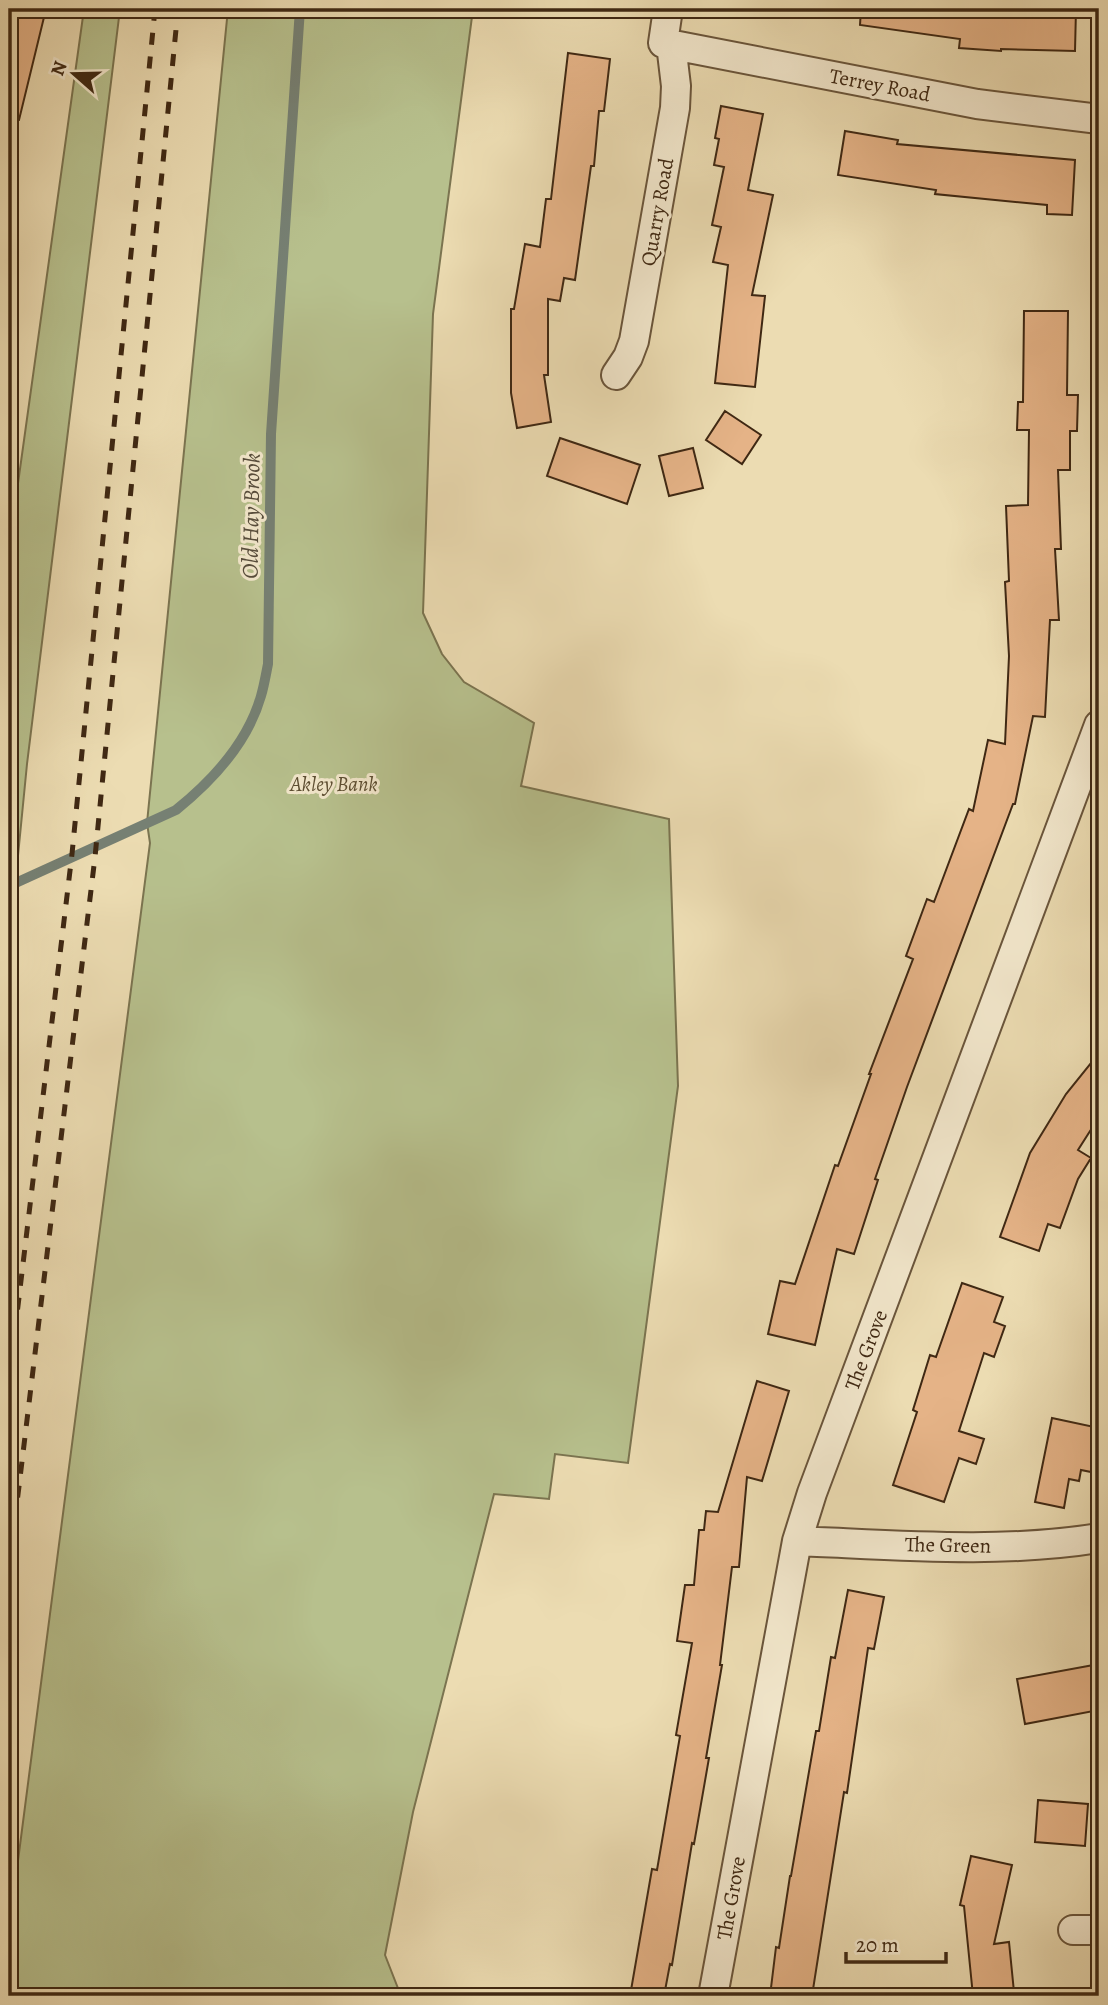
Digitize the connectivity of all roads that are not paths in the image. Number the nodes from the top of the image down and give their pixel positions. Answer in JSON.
{"nodes":[{"id":1,"x":668,"y":9,"type":"edge"},
{"id":2,"x":667,"y":43,"type":"junction"},
{"id":3,"x":1099,"y":118,"type":"edge"},
{"id":4,"x":616,"y":375,"type":"dead end"},
{"id":5,"x":1099,"y":725,"type":"edge"},
{"id":6,"x":1099,"y":1538,"type":"edge"},
{"id":7,"x":797,"y":1541,"type":"junction"},
{"id":8,"x":713,"y":1996,"type":"edge"}],
"edges":[{"from":1,"to":2,"type":"street","name":"Quarry Road"},
{"from":2,"to":3,"type":"street","name":"Terrey Road"},
{"from":2,"to":4,"type":"street","name":"Quarry Road"},
{"from":5,"to":7,"type":"street","name":"The Grove"},
{"from":6,"to":7,"type":"street","name":"The Green"},
{"from":7,"to":8,"type":"street","name":"The Grove"}]}
